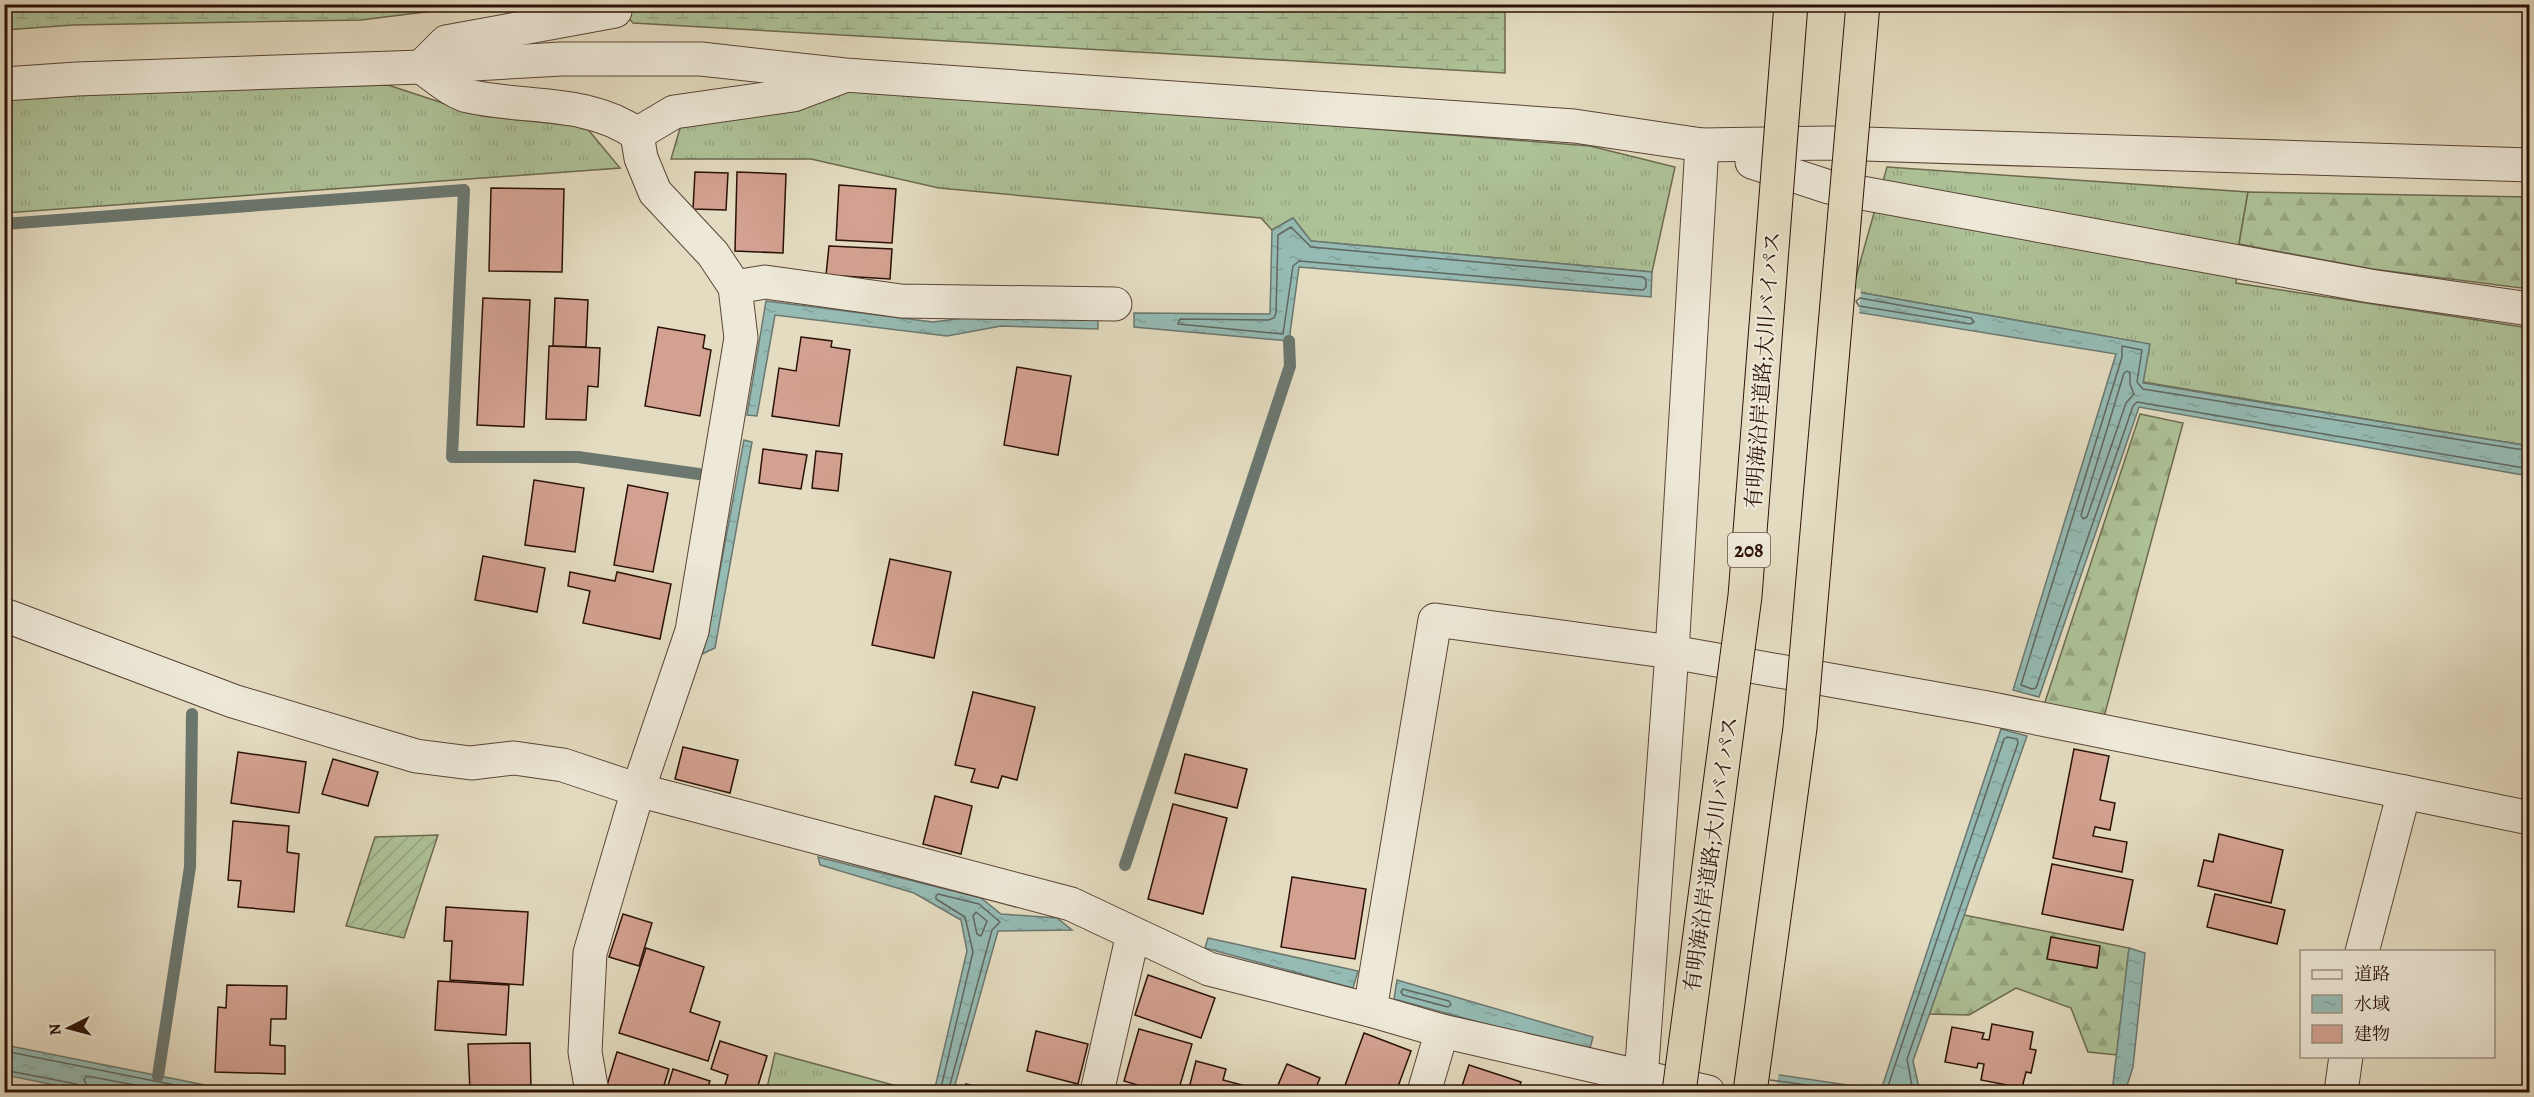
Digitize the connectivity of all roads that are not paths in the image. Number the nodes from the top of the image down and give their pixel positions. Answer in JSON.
{"nodes":[{"id":1,"x":1791,"y":4,"type":"edge"},
{"id":2,"x":1863,"y":4,"type":"edge"},
{"id":3,"x":615,"y":11,"type":"dead end"},
{"id":4,"x":421,"y":68,"type":"junction"},
{"id":5,"x":845,"y":75,"type":"junction"},
{"id":6,"x":4,"y":84,"type":"edge"},
{"id":7,"x":637,"y":134,"type":"junction"},
{"id":8,"x":1702,"y":145,"type":"junction"},
{"id":9,"x":2529,"y":165,"type":"edge"},
{"id":10,"x":735,"y":287,"type":"junction"},
{"id":11,"x":1115,"y":304,"type":"dead end"},
{"id":12,"x":2529,"y":309,"type":"edge"},
{"id":13,"x":4,"y":615,"type":"edge"},
{"id":14,"x":1672,"y":652,"type":"junction"},
{"id":15,"x":638,"y":790,"type":"junction"},
{"id":16,"x":2404,"y":792,"type":"junction"},
{"id":17,"x":2529,"y":818,"type":"edge"},
{"id":18,"x":1133,"y":934,"type":"junction"},
{"id":19,"x":2362,"y":950,"type":"edge"},
{"id":20,"x":1370,"y":1010,"type":"junction"},
{"id":21,"x":1442,"y":1031,"type":"junction"},
{"id":22,"x":2346,"y":1058,"type":"edge"},
{"id":23,"x":1641,"y":1085,"type":"edge"},
{"id":24,"x":592,"y":1092,"type":"edge"},
{"id":25,"x":1097,"y":1092,"type":"edge"},
{"id":26,"x":1424,"y":1092,"type":"edge"},
{"id":27,"x":1679,"y":1092,"type":"edge"},
{"id":28,"x":1708,"y":1092,"type":"edge"},
{"id":29,"x":1750,"y":1092,"type":"edge"},
{"id":30,"x":2341,"y":1092,"type":"edge"}],
"edges":[{"from":1,"to":27,"type":"highway","name":"有明海沿岸道路;大川バイパス","number":"208","bridge":true},
{"from":2,"to":29,"type":"highway","bridge":true},
{"from":3,"to":4,"type":"street"},
{"from":4,"to":5,"type":"street"},
{"from":4,"to":6,"type":"street"},
{"from":4,"to":7,"type":"street"},
{"from":5,"to":7,"type":"street"},
{"from":5,"to":8,"type":"street"},
{"from":7,"to":10,"type":"street"},
{"from":8,"to":9,"type":"street"},
{"from":8,"to":12,"type":"street"},
{"from":8,"to":14,"type":"street"},
{"from":10,"to":11,"type":"street"},
{"from":10,"to":15,"type":"street"},
{"from":13,"to":15,"type":"street"},
{"from":14,"to":16,"type":"street"},
{"from":14,"to":20,"type":"street"},
{"from":14,"to":23,"type":"street"},
{"from":15,"to":18,"type":"street"},
{"from":15,"to":24,"type":"street"},
{"from":16,"to":17,"type":"street"},
{"from":16,"to":19,"type":"street"},
{"from":18,"to":20,"type":"street"},
{"from":18,"to":25,"type":"street"},
{"from":20,"to":21,"type":"street"},
{"from":21,"to":23,"type":"street"},
{"from":21,"to":26,"type":"street"},
{"from":22,"to":30,"type":"street"},
{"from":23,"to":28,"type":"street"}]}
